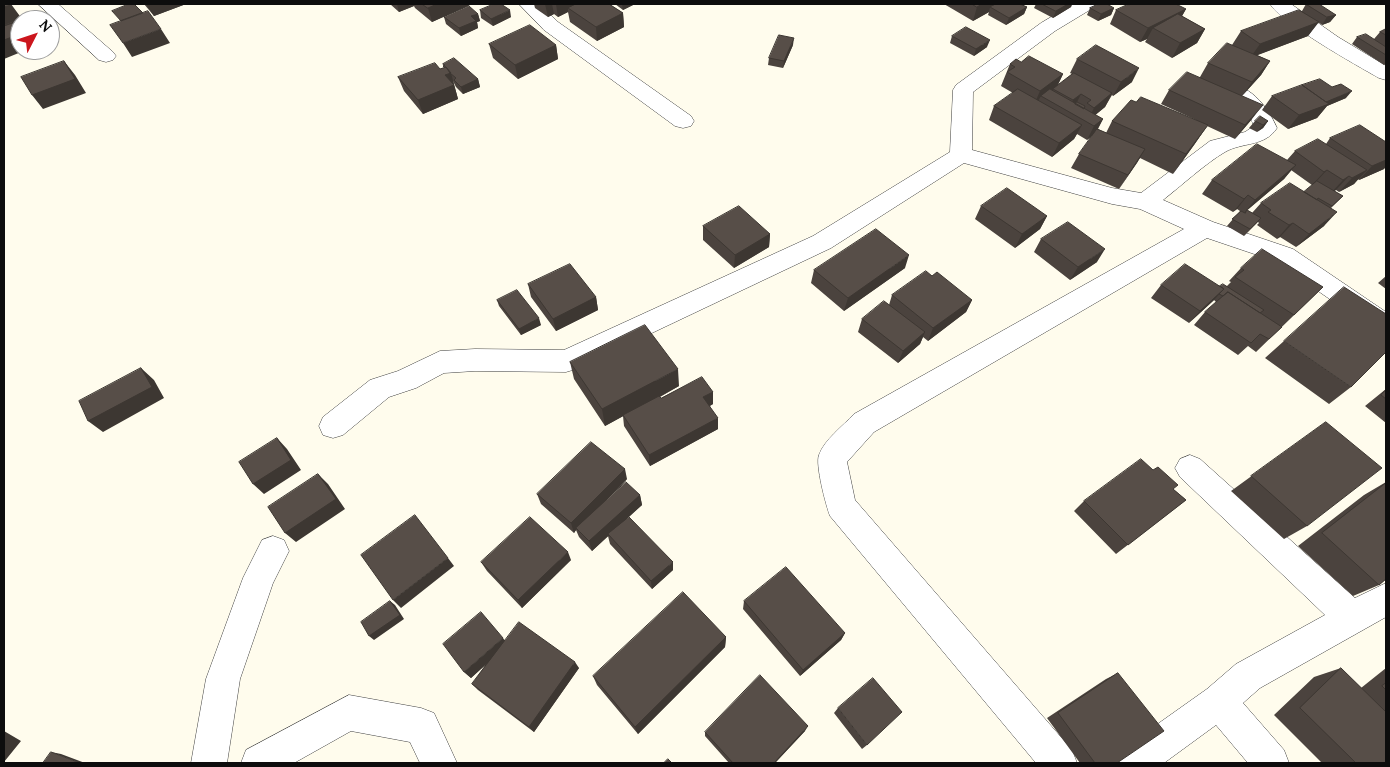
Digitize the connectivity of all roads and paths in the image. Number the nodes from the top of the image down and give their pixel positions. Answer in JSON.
{"nodes":[{"id":1,"x":47,"y":4,"type":"edge"},
{"id":2,"x":528,"y":4,"type":"edge"},
{"id":3,"x":1086,"y":4,"type":"edge"},
{"id":4,"x":1279,"y":4,"type":"edge"},
{"id":5,"x":106,"y":56,"type":"dead end"},
{"id":6,"x":1386,"y":74,"type":"edge"},
{"id":7,"x":1206,"y":82,"type":"edge"},
{"id":8,"x":683,"y":121,"type":"dead end"},
{"id":9,"x":961,"y":155,"type":"junction"},
{"id":10,"x":1145,"y":202,"type":"junction"},
{"id":11,"x":1205,"y":228,"type":"junction"},
{"id":12,"x":1386,"y":326,"type":"edge"},
{"id":13,"x":333,"y":426,"type":"dead end"},
{"id":14,"x":1190,"y":468,"type":"dead end"},
{"id":15,"x":273,"y":551,"type":"dead end"},
{"id":16,"x":1373,"y":606,"type":"edge"},
{"id":17,"x":1219,"y":701,"type":"junction"},
{"id":18,"x":209,"y":763,"type":"edge"},
{"id":19,"x":259,"y":763,"type":"edge"},
{"id":20,"x":439,"y":763,"type":"edge"},
{"id":21,"x":1059,"y":763,"type":"edge"},
{"id":22,"x":1134,"y":763,"type":"edge"},
{"id":23,"x":1271,"y":763,"type":"edge"}],
"edges":[{"from":1,"to":5,"type":"street"},
{"from":2,"to":8,"type":"street"},
{"from":3,"to":9,"type":"street"},
{"from":4,"to":6,"type":"street"},
{"from":7,"to":10,"type":"street"},
{"from":9,"to":10,"type":"street"},
{"from":9,"to":13,"type":"street"},
{"from":10,"to":11,"type":"street"},
{"from":11,"to":12,"type":"street"},
{"from":11,"to":21,"type":"street"},
{"from":14,"to":16,"type":"street"},
{"from":15,"to":18,"type":"street"},
{"from":16,"to":17,"type":"street"},
{"from":17,"to":22,"type":"street"},
{"from":17,"to":23,"type":"street"},
{"from":19,"to":20,"type":"street"}]}
